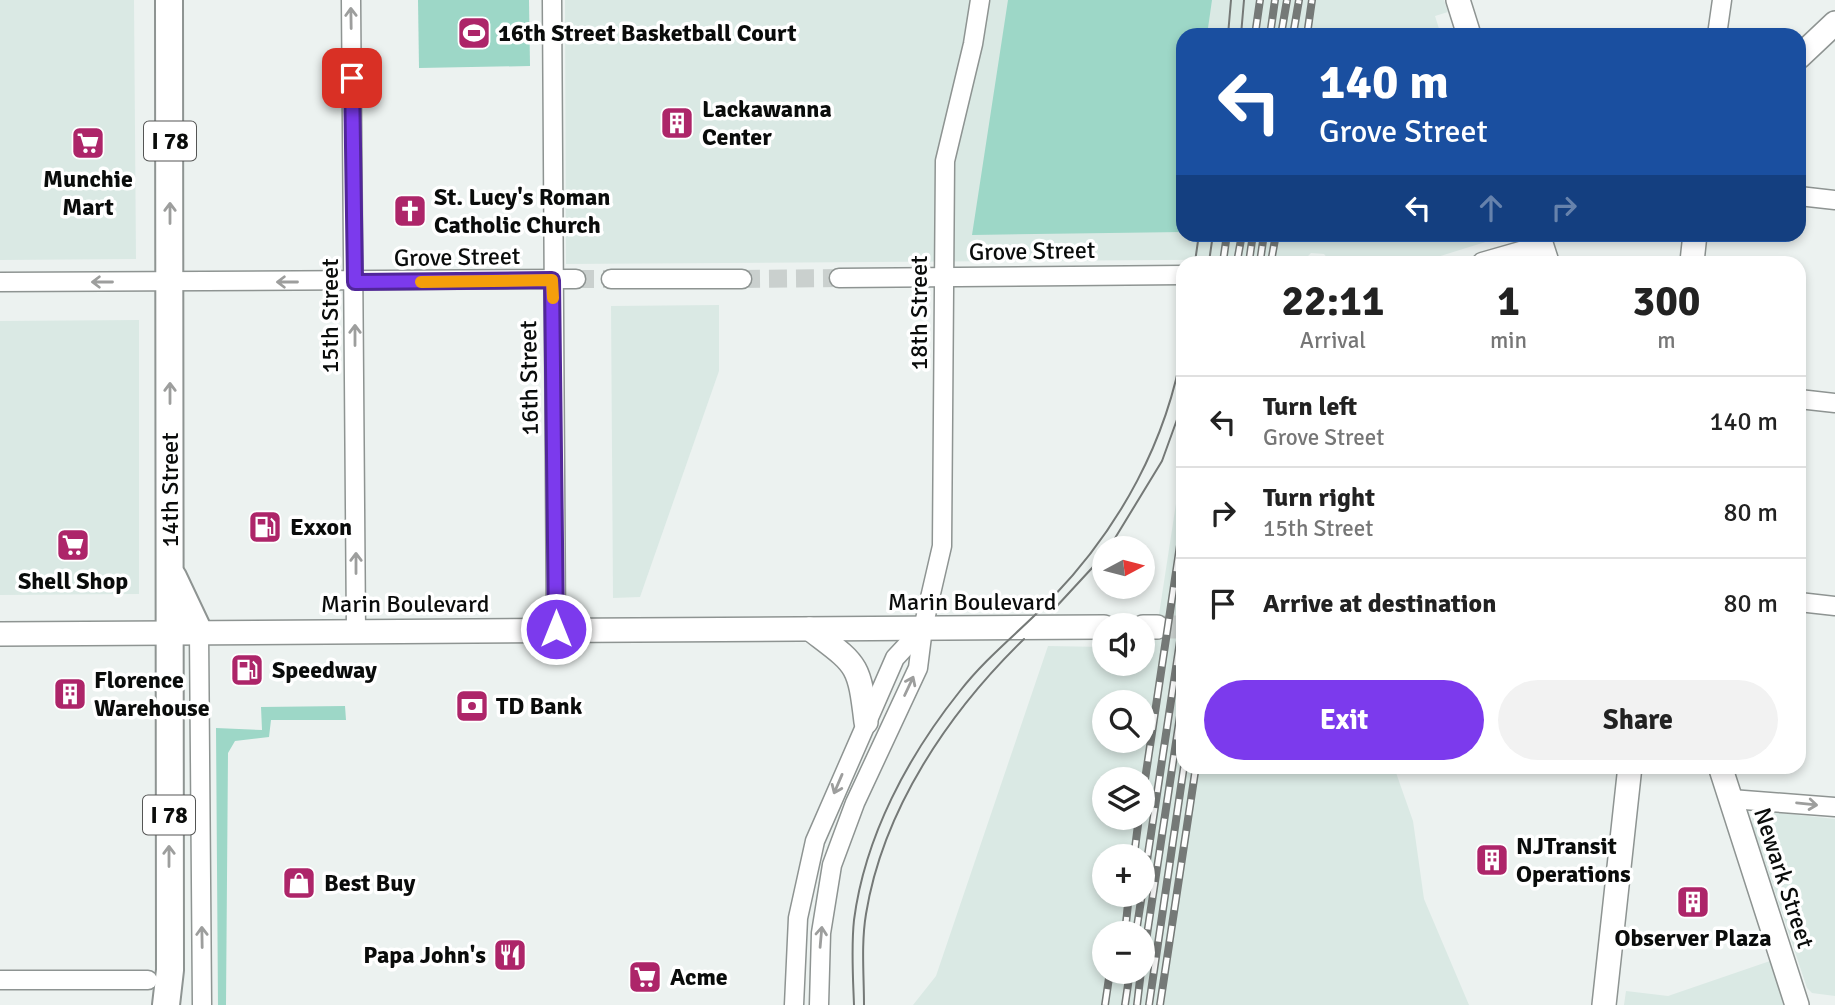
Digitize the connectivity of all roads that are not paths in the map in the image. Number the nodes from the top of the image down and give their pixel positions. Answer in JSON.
{"nodes":[{"id":1,"x":169,"y":0,"type":"edge"},
{"id":2,"x":351,"y":0,"type":"edge"},
{"id":3,"x":552,"y":0,"type":"edge"},
{"id":4,"x":980,"y":0,"type":"edge"},
{"id":5,"x":1458,"y":0,"type":"edge"},
{"id":6,"x":1722,"y":0,"type":"edge"},
{"id":7,"x":1835,"y":23,"type":"edge"},
{"id":8,"x":1467,"y":28,"type":"edge"},
{"id":9,"x":1718,"y":28,"type":"edge"},
{"id":10,"x":1806,"y":50,"type":"edge"},
{"id":11,"x":1806,"y":197,"type":"edge"},
{"id":12,"x":1835,"y":200,"type":"edge"},
{"id":13,"x":1542,"y":247,"type":"edge"},
{"id":14,"x":1506,"y":256,"type":"edge"},
{"id":15,"x":1176,"y":275,"type":"edge"},
{"id":16,"x":943,"y":276,"type":"junction"},
{"id":17,"x":839,"y":278,"type":"tunnel mouth"},
{"id":18,"x":576,"y":279,"type":"tunnel mouth"},
{"id":19,"x":611,"y":279,"type":"tunnel mouth"},
{"id":20,"x":742,"y":279,"type":"tunnel mouth"},
{"id":21,"x":552,"y":280,"type":"junction"},
{"id":22,"x":0,"y":282,"type":"edge"},
{"id":23,"x":170,"y":282,"type":"junction"},
{"id":24,"x":355,"y":282,"type":"junction"},
{"id":25,"x":1806,"y":400,"type":"edge"},
{"id":26,"x":1835,"y":403,"type":"edge"},
{"id":27,"x":170,"y":572,"type":"junction"},
{"id":28,"x":1806,"y":603,"type":"edge"},
{"id":29,"x":1835,"y":606,"type":"edge"},
{"id":30,"x":1092,"y":627,"type":"edge"},
{"id":31,"x":923,"y":628,"type":"junction"},
{"id":32,"x":556,"y":629,"type":"junction"},
{"id":33,"x":810,"y":629,"type":"junction"},
{"id":34,"x":356,"y":631,"type":"junction"},
{"id":35,"x":200,"y":632,"type":"junction"},
{"id":36,"x":171,"y":633,"type":"junction"},
{"id":37,"x":0,"y":634,"type":"edge"},
{"id":38,"x":866,"y":722,"type":"junction"},
{"id":39,"x":1629,"y":774,"type":"edge"},
{"id":40,"x":1723,"y":774,"type":"edge"},
{"id":41,"x":1731,"y":799,"type":"junction"},
{"id":42,"x":1835,"y":807,"type":"edge"},
{"id":43,"x":0,"y":980,"type":"edge"},
{"id":44,"x":161,"y":988,"type":"edge"},
{"id":45,"x":1802,"y":1004,"type":"edge"},
{"id":46,"x":202,"y":1005,"type":"edge"},
{"id":47,"x":794,"y":1005,"type":"edge"},
{"id":48,"x":818,"y":1005,"type":"edge"},
{"id":49,"x":1604,"y":1005,"type":"edge"}],
"edges":[{"from":23,"to":1,"type":"highway","name":"14th Street","number":"I 78","one_way":true},
{"from":24,"to":2,"type":"street","name":"15th Street","one_way":true},
{"from":3,"to":21,"type":"street","name":"16th Street"},
{"from":4,"to":16,"type":"street","name":"18th Street"},
{"from":5,"to":8,"type":"main road"},
{"from":6,"to":9,"type":"street"},
{"from":7,"to":10,"type":"main road"},
{"from":11,"to":12,"type":"street"},
{"from":13,"to":14,"type":"street"},
{"from":15,"to":16,"type":"street","name":"Grove Street"},
{"from":16,"to":17,"type":"street","name":"Grove Street"},
{"from":16,"to":31,"type":"street","name":"18th Street"},
{"from":18,"to":21,"type":"street","name":"Grove Street"},
{"from":19,"to":20,"type":"street"},
{"from":21,"to":24,"type":"street","name":"Grove Street"},
{"from":21,"to":32,"type":"street","name":"16th Street"},
{"from":23,"to":22,"type":"street","name":"Grove Street","one_way":true},
{"from":24,"to":23,"type":"street","name":"Grove Street","one_way":true},
{"from":27,"to":23,"type":"highway","name":"14th Street","number":"I 78","one_way":true},
{"from":34,"to":24,"type":"street","name":"15th Street","one_way":true},
{"from":25,"to":26,"type":"street"},
{"from":27,"to":35,"type":"highway"},
{"from":27,"to":36,"type":"highway","name":"14th Street","number":"I 78"},
{"from":28,"to":29,"type":"street"},
{"from":30,"to":31,"type":"main road","name":"Marin Boulevard"},
{"from":31,"to":33,"type":"main road","name":"Marin Boulevard"},
{"from":31,"to":38,"type":"street"},
{"from":48,"to":31,"type":"street","name":"18th Street","one_way":true},
{"from":32,"to":33,"type":"main road","name":"Marin Boulevard"},
{"from":32,"to":34,"type":"main road","name":"Marin Boulevard"},
{"from":33,"to":38,"type":"main road"},
{"from":34,"to":35,"type":"main road","name":"Marin Boulevard"},
{"from":35,"to":36,"type":"main road","name":"Marin Boulevard"},
{"from":46,"to":35,"type":"street","one_way":true},
{"from":36,"to":37,"type":"main road","name":"Marin Boulevard"},
{"from":44,"to":36,"type":"highway","name":"14th Street","number":"I 78","one_way":true},
{"from":38,"to":47,"type":"street","one_way":true},
{"from":39,"to":49,"type":"main road"},
{"from":40,"to":41,"type":"main road","name":"Newark Street"},
{"from":41,"to":42,"type":"street","one_way":true},
{"from":41,"to":45,"type":"main road","name":"Newark Street"},
{"from":43,"to":44,"type":"street"}]}
